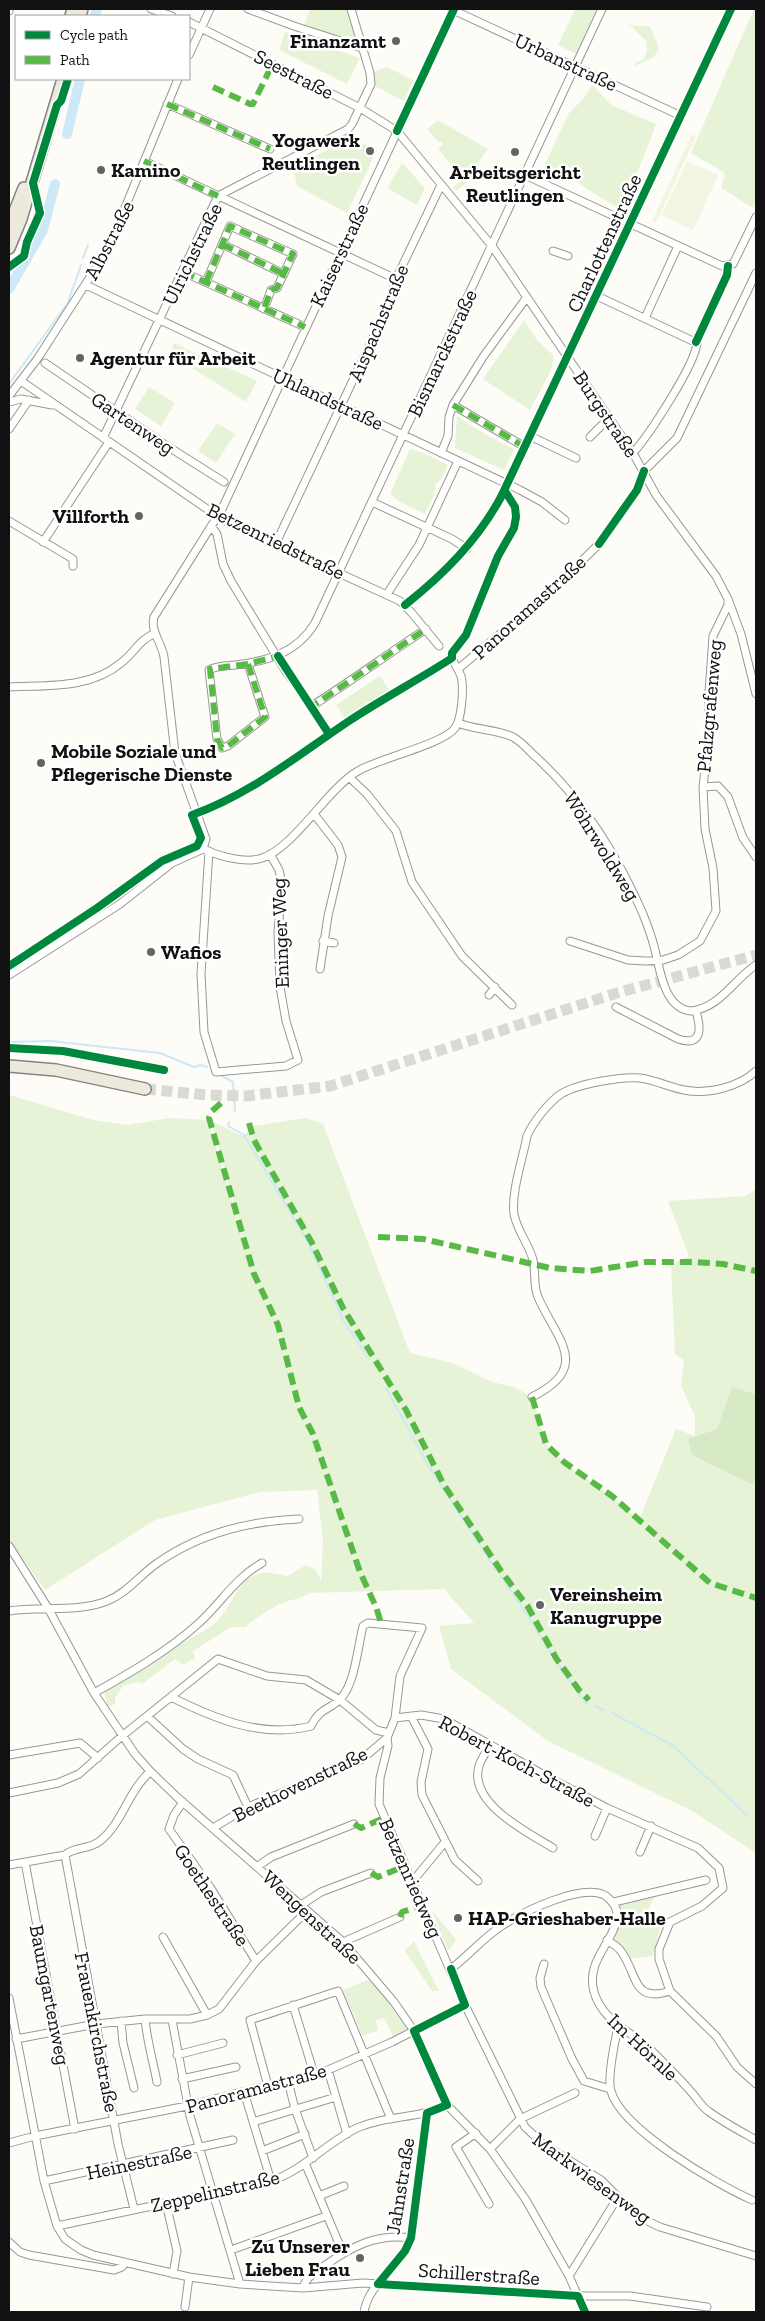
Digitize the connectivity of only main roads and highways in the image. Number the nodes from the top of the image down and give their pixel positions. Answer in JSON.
{"nodes":[{"id":1,"x":56,"y":80,"type":"edge"},
{"id":2,"x":64,"y":80,"type":"edge"},
{"id":3,"x":9,"y":226,"type":"edge"},
{"id":4,"x":9,"y":248,"type":"edge"},
{"id":5,"x":9,"y":1066,"type":"edge"},
{"id":6,"x":145,"y":1088,"type":"tunnel mouth"}],
"edges":[{"from":1,"to":3,"type":"main road"},
{"from":2,"to":4,"type":"main road"},
{"from":5,"to":6,"type":"main road"}]}
